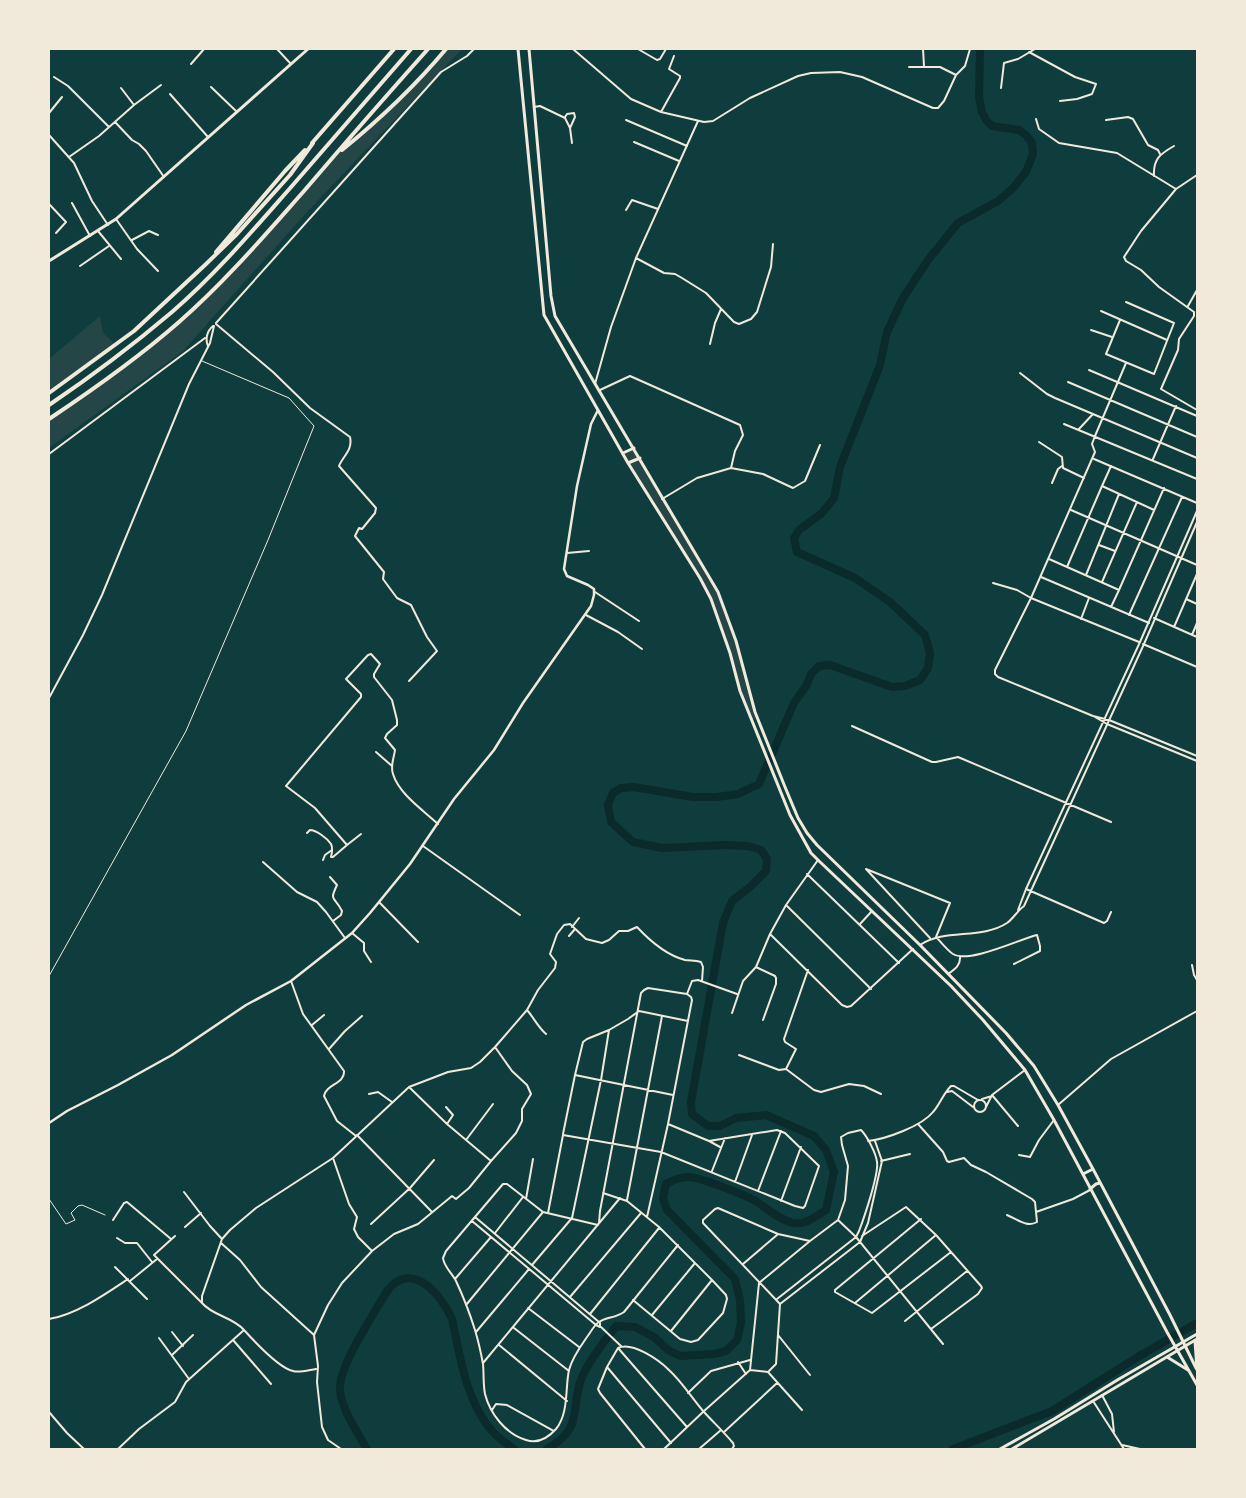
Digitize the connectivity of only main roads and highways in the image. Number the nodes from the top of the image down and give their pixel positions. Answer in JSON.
{"nodes":[{"id":1,"x":308,"y":49,"type":"edge"},
{"id":2,"x":394,"y":49,"type":"edge"},
{"id":3,"x":411,"y":49,"type":"edge"},
{"id":4,"x":428,"y":49,"type":"edge"},
{"id":5,"x":446,"y":49,"type":"edge"},
{"id":6,"x":518,"y":49,"type":"edge"},
{"id":7,"x":529,"y":49,"type":"edge"},
{"id":8,"x":334,"y":155,"type":"junction"},
{"id":9,"x":49,"y":261,"type":"edge"},
{"id":10,"x":49,"y":393,"type":"edge"},
{"id":11,"x":49,"y":405,"type":"edge"},
{"id":12,"x":49,"y":419,"type":"edge"},
{"id":13,"x":634,"y":448,"type":"junction"},
{"id":14,"x":622,"y":453,"type":"junction"},
{"id":15,"x":640,"y":458,"type":"junction"},
{"id":16,"x":628,"y":463,"type":"junction"},
{"id":17,"x":876,"y":902,"type":"junction"},
{"id":18,"x":871,"y":910,"type":"junction"},
{"id":19,"x":884,"y":910,"type":"junction"},
{"id":20,"x":878,"y":916,"type":"junction"},
{"id":21,"x":1093,"y":1169,"type":"junction"},
{"id":22,"x":1083,"y":1174,"type":"junction"},
{"id":23,"x":1100,"y":1183,"type":"junction"},
{"id":24,"x":1091,"y":1190,"type":"junction"},
{"id":25,"x":1197,"y":1334,"type":"edge"},
{"id":26,"x":1196,"y":1340,"type":"edge"},
{"id":27,"x":1184,"y":1342,"type":"junction"},
{"id":28,"x":1174,"y":1345,"type":"junction"},
{"id":29,"x":1177,"y":1351,"type":"junction"},
{"id":30,"x":1167,"y":1357,"type":"junction"},
{"id":31,"x":1188,"y":1370,"type":"junction"},
{"id":32,"x":1197,"y":1370,"type":"edge"},
{"id":33,"x":1197,"y":1385,"type":"edge"},
{"id":34,"x":1072,"y":1408,"type":"junction"},
{"id":35,"x":1075,"y":1412,"type":"junction"},
{"id":36,"x":1000,"y":1449,"type":"edge"},
{"id":37,"x":1012,"y":1449,"type":"edge"}],
"edges":[{"from":1,"to":9,"type":"main road"},
{"from":2,"to":10,"type":"highway"},
{"from":3,"to":11,"type":"highway"},
{"from":4,"to":8,"type":"highway"},
{"from":5,"to":8,"type":"highway"},
{"from":6,"to":14,"type":"main road"},
{"from":7,"to":13,"type":"main road"},
{"from":8,"to":12,"type":"highway"},
{"from":13,"to":14,"type":"main road"},
{"from":13,"to":15,"type":"main road"},
{"from":14,"to":16,"type":"main road"},
{"from":15,"to":16,"type":"main road"},
{"from":15,"to":17,"type":"main road"},
{"from":16,"to":18,"type":"main road"},
{"from":17,"to":18,"type":"main road"},
{"from":17,"to":19,"type":"main road"},
{"from":18,"to":20,"type":"main road"},
{"from":19,"to":20,"type":"main road"},
{"from":19,"to":21,"type":"main road"},
{"from":20,"to":22,"type":"main road"},
{"from":21,"to":22,"type":"main road"},
{"from":21,"to":23,"type":"main road"},
{"from":22,"to":24,"type":"main road"},
{"from":23,"to":24,"type":"main road"},
{"from":23,"to":27,"type":"main road"},
{"from":24,"to":28,"type":"main road"},
{"from":25,"to":27,"type":"main road"},
{"from":26,"to":27,"type":"main road"},
{"from":26,"to":32,"type":"main road"},
{"from":27,"to":28,"type":"main road"},
{"from":27,"to":29,"type":"main road"},
{"from":27,"to":32,"type":"main road"},
{"from":28,"to":29,"type":"main road"},
{"from":28,"to":34,"type":"main road"},
{"from":29,"to":30,"type":"main road"},
{"from":29,"to":31,"type":"main road"},
{"from":30,"to":31,"type":"main road"},
{"from":30,"to":35,"type":"main road"},
{"from":31,"to":33,"type":"main road"},
{"from":34,"to":35,"type":"main road"},
{"from":34,"to":36,"type":"main road"},
{"from":35,"to":37,"type":"main road"}]}
